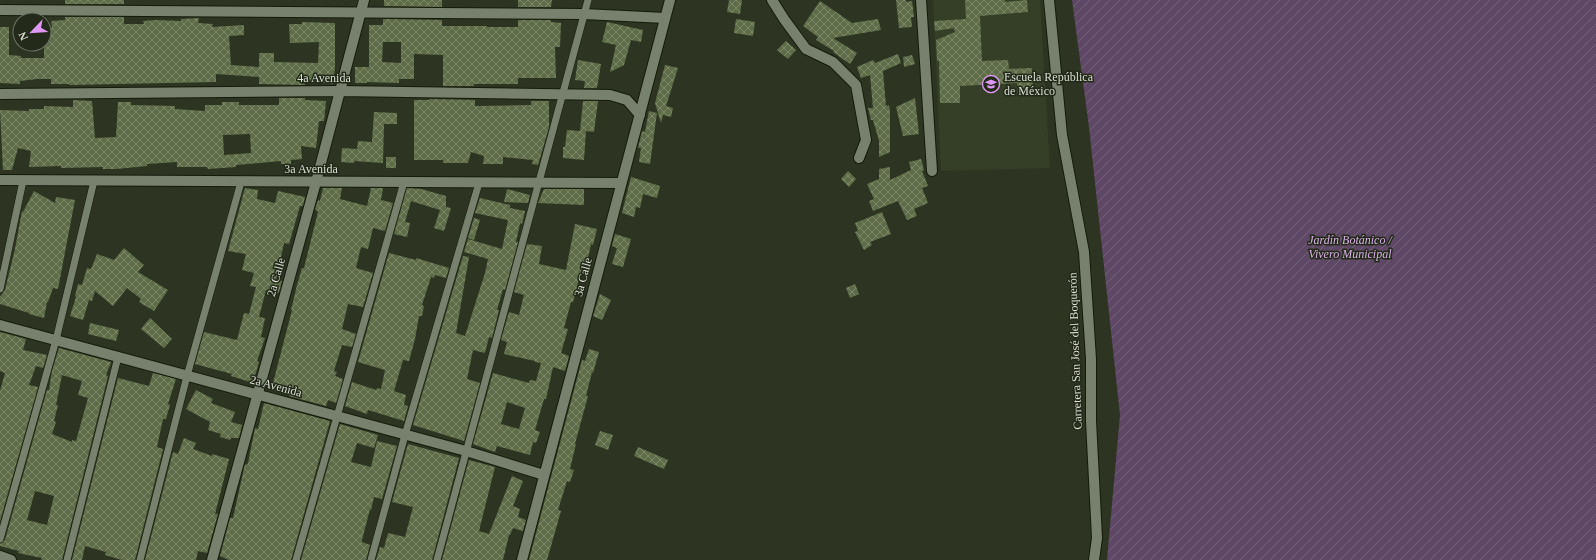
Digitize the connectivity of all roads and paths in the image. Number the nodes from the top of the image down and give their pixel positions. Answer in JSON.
{"nodes":[{"id":1,"x":364,"y":0,"type":"edge"},
{"id":2,"x":588,"y":0,"type":"edge"},
{"id":3,"x":670,"y":0,"type":"edge"},
{"id":4,"x":772,"y":0,"type":"edge"},
{"id":5,"x":921,"y":0,"type":"edge"},
{"id":6,"x":1049,"y":0,"type":"edge"},
{"id":7,"x":0,"y":10,"type":"edge"},
{"id":8,"x":360,"y":14,"type":"junction"},
{"id":9,"x":584,"y":14,"type":"junction"},
{"id":10,"x":665,"y":18,"type":"junction"},
{"id":11,"x":339,"y":91,"type":"junction"},
{"id":12,"x":0,"y":94,"type":"edge"},
{"id":13,"x":564,"y":95,"type":"junction"},
{"id":14,"x":640,"y":114,"type":"junction"},
{"id":15,"x":859,"y":158,"type":"dead end"},
{"id":16,"x":932,"y":171,"type":"dead end"},
{"id":17,"x":0,"y":180,"type":"edge"},
{"id":18,"x":23,"y":181,"type":"junction"},
{"id":19,"x":94,"y":181,"type":"junction"},
{"id":20,"x":241,"y":182,"type":"junction"},
{"id":21,"x":316,"y":182,"type":"junction"},
{"id":22,"x":404,"y":182,"type":"junction"},
{"id":23,"x":479,"y":183,"type":"junction"},
{"id":24,"x":540,"y":183,"type":"junction"},
{"id":25,"x":622,"y":183,"type":"junction"},
{"id":26,"x":0,"y":289,"type":"edge"},
{"id":27,"x":0,"y":325,"type":"edge"},
{"id":28,"x":56,"y":340,"type":"junction"},
{"id":29,"x":118,"y":357,"type":"junction"},
{"id":30,"x":187,"y":376,"type":"junction"},
{"id":31,"x":257,"y":395,"type":"junction"},
{"id":32,"x":337,"y":416,"type":"junction"},
{"id":33,"x":405,"y":435,"type":"junction"},
{"id":34,"x":466,"y":451,"type":"junction"},
{"id":35,"x":544,"y":474,"type":"junction"},
{"id":36,"x":0,"y":538,"type":"edge"},
{"id":37,"x":0,"y":556,"type":"edge"},
{"id":38,"x":11,"y":560,"type":"edge"},
{"id":39,"x":67,"y":560,"type":"edge"},
{"id":40,"x":140,"y":560,"type":"edge"},
{"id":41,"x":212,"y":560,"type":"edge"},
{"id":42,"x":296,"y":560,"type":"edge"},
{"id":43,"x":371,"y":560,"type":"edge"},
{"id":44,"x":438,"y":560,"type":"edge"},
{"id":45,"x":522,"y":560,"type":"edge"},
{"id":46,"x":1094,"y":560,"type":"edge"}],
"edges":[{"from":1,"to":8,"type":"street","name":"2a Calle"},
{"from":2,"to":9,"type":"lane"},
{"from":3,"to":10,"type":"street","name":"3a Calle"},
{"from":4,"to":15,"type":"street"},
{"from":5,"to":16,"type":"street"},
{"from":6,"to":46,"type":"street","name":"Carretera San José del Boquerón"},
{"from":7,"to":8,"type":"street"},
{"from":8,"to":9,"type":"street"},
{"from":8,"to":11,"type":"street","name":"2a Calle"},
{"from":9,"to":10,"type":"street"},
{"from":9,"to":13,"type":"lane"},
{"from":10,"to":14,"type":"street","name":"3a Calle"},
{"from":11,"to":12,"type":"street","name":"4a Avenida"},
{"from":11,"to":13,"type":"street","name":"4a Avenida"},
{"from":11,"to":21,"type":"street","name":"2a Calle"},
{"from":13,"to":14,"type":"street","name":"4a Avenida"},
{"from":13,"to":24,"type":"lane"},
{"from":14,"to":25,"type":"street","name":"3a Calle"},
{"from":17,"to":18,"type":"street","name":"3a Avenida"},
{"from":18,"to":19,"type":"street","name":"3a Avenida"},
{"from":18,"to":26,"type":"lane"},
{"from":19,"to":20,"type":"street","name":"3a Avenida"},
{"from":19,"to":28,"type":"lane"},
{"from":20,"to":21,"type":"street","name":"3a Avenida"},
{"from":20,"to":30,"type":"lane"},
{"from":21,"to":22,"type":"street","name":"3a Avenida"},
{"from":21,"to":31,"type":"street","name":"2a Calle"},
{"from":22,"to":23,"type":"street","name":"3a Avenida"},
{"from":22,"to":32,"type":"lane"},
{"from":23,"to":24,"type":"street","name":"3a Avenida"},
{"from":23,"to":33,"type":"lane"},
{"from":24,"to":25,"type":"street","name":"3a Avenida"},
{"from":24,"to":34,"type":"lane"},
{"from":25,"to":35,"type":"street","name":"3a Calle"},
{"from":27,"to":28,"type":"street","name":"2a Avenida"},
{"from":28,"to":29,"type":"street","name":"2a Avenida"},
{"from":28,"to":36,"type":"lane"},
{"from":29,"to":30,"type":"street","name":"2a Avenida"},
{"from":29,"to":39,"type":"lane"},
{"from":30,"to":31,"type":"street","name":"2a Avenida"},
{"from":30,"to":40,"type":"lane"},
{"from":31,"to":32,"type":"street","name":"2a Avenida"},
{"from":31,"to":41,"type":"street","name":"2a Calle"},
{"from":32,"to":33,"type":"street","name":"2a Avenida"},
{"from":32,"to":42,"type":"lane"},
{"from":33,"to":34,"type":"street","name":"2a Avenida"},
{"from":33,"to":43,"type":"lane"},
{"from":34,"to":35,"type":"street","name":"2a Avenida"},
{"from":34,"to":44,"type":"lane"},
{"from":35,"to":45,"type":"street","name":"3a Calle"},
{"from":37,"to":38,"type":"street"}]}
